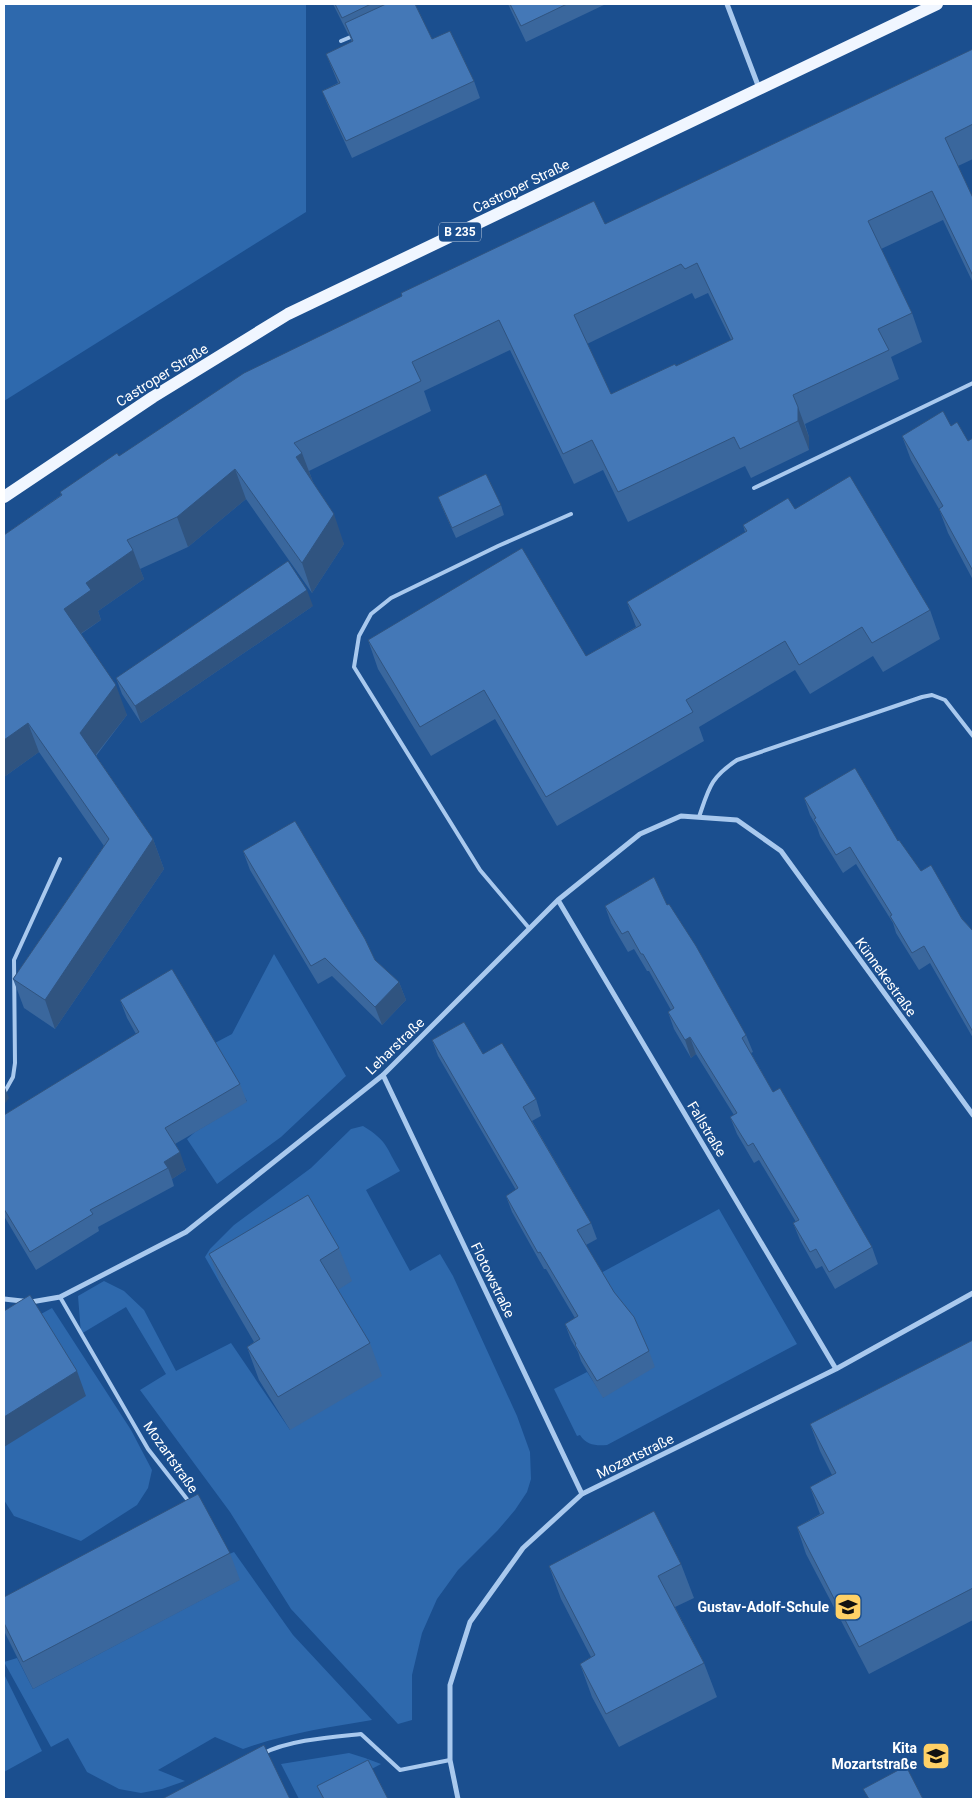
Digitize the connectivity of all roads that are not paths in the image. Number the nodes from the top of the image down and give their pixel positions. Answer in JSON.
{"nodes":[{"id":1,"x":727,"y":4,"type":"edge"},
{"id":2,"x":937,"y":4,"type":"edge"},
{"id":3,"x":358,"y":33,"type":"edge"},
{"id":4,"x":341,"y":42,"type":"dead end"},
{"id":5,"x":759,"y":88,"type":"junction"},
{"id":6,"x":973,"y":383,"type":"edge"},
{"id":7,"x":754,"y":488,"type":"dead end"},
{"id":8,"x":4,"y":497,"type":"edge"},
{"id":9,"x":571,"y":514,"type":"dead end"},
{"id":10,"x":973,"y":736,"type":"edge"},
{"id":11,"x":699,"y":816,"type":"junction"},
{"id":12,"x":781,"y":851,"type":"joint"},
{"id":13,"x":60,"y":859,"type":"dead end"},
{"id":14,"x":558,"y":900,"type":"junction"},
{"id":15,"x":529,"y":928,"type":"junction"},
{"id":16,"x":383,"y":1075,"type":"junction"},
{"id":17,"x":4,"y":1093,"type":"edge"},
{"id":18,"x":973,"y":1115,"type":"edge"},
{"id":19,"x":973,"y":1293,"type":"edge"},
{"id":20,"x":60,"y":1296,"type":"junction"},
{"id":21,"x":4,"y":1300,"type":"edge"},
{"id":22,"x":836,"y":1369,"type":"junction"},
{"id":23,"x":582,"y":1494,"type":"junction"},
{"id":24,"x":184,"y":1510,"type":"edge"},
{"id":25,"x":256,"y":1757,"type":"edge"},
{"id":26,"x":450,"y":1760,"type":"junction"},
{"id":27,"x":458,"y":1799,"type":"edge"}],
"edges":[{"from":1,"to":5,"type":"street"},
{"from":2,"to":5,"type":"main road","name":"Castroper Straße","number":"B 235"},
{"from":3,"to":4,"type":"lane"},
{"from":5,"to":8,"type":"main road","name":"Castroper Straße","number":"B 235"},
{"from":6,"to":7,"type":"lane"},
{"from":9,"to":15,"type":"lane"},
{"from":10,"to":11,"type":"lane"},
{"from":11,"to":12,"type":"street","name":"Leharstraße"},
{"from":11,"to":14,"type":"street","name":"Leharstraße"},
{"from":12,"to":18,"type":"street","name":"Künnekestraße"},
{"from":13,"to":17,"type":"lane"},
{"from":14,"to":15,"type":"street","name":"Leharstraße"},
{"from":14,"to":22,"type":"street","name":"Fallstraße"},
{"from":15,"to":16,"type":"street","name":"Leharstraße"},
{"from":16,"to":20,"type":"street","name":"Leharstraße"},
{"from":16,"to":23,"type":"street","name":"Flotowstraße"},
{"from":19,"to":22,"type":"street","name":"Mozartstraße"},
{"from":20,"to":21,"type":"street","name":"Leharstraße"},
{"from":20,"to":24,"type":"lane","name":"Mozartstraße"},
{"from":22,"to":23,"type":"street","name":"Mozartstraße"},
{"from":23,"to":26,"type":"street","name":"Mozartstraße"},
{"from":25,"to":26,"type":"lane"},
{"from":26,"to":27,"type":"street","name":"Mozartstraße"}]}
